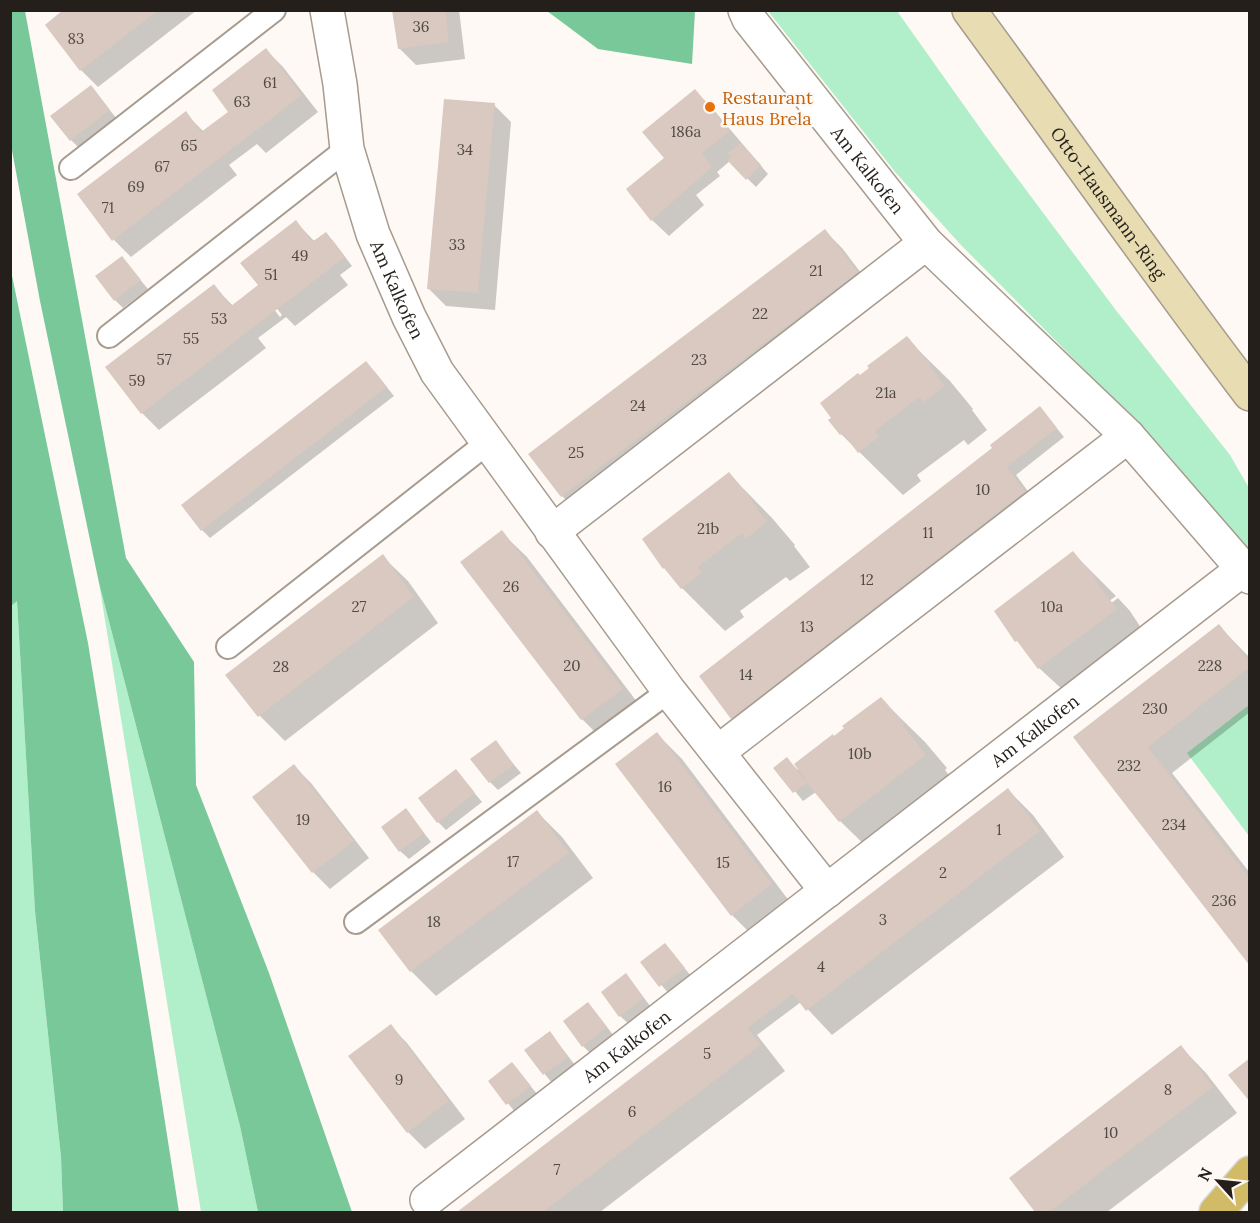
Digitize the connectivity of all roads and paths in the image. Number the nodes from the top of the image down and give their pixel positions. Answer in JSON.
{"nodes":[{"id":1,"x":274,"y":10,"type":"edge"},
{"id":2,"x":327,"y":10,"type":"edge"},
{"id":3,"x":745,"y":10,"type":"edge"},
{"id":4,"x":969,"y":10,"type":"edge"},
{"id":5,"x":348,"y":148,"type":"junction"},
{"id":6,"x":71,"y":168,"type":"dead end"},
{"id":7,"x":926,"y":243,"type":"junction"},
{"id":8,"x":109,"y":336,"type":"dead end"},
{"id":9,"x":1250,"y":394,"type":"edge"},
{"id":10,"x":1128,"y":436,"type":"junction"},
{"id":11,"x":487,"y":442,"type":"junction"},
{"id":12,"x":552,"y":532,"type":"junction"},
{"id":13,"x":1246,"y":573,"type":"edge"},
{"id":14,"x":228,"y":647,"type":"dead end"},
{"id":15,"x":669,"y":691,"type":"junction"},
{"id":16,"x":718,"y":752,"type":"junction"},
{"id":17,"x":827,"y":891,"type":"junction"},
{"id":18,"x":356,"y":922,"type":"dead end"},
{"id":19,"x":1250,"y":1173,"type":"edge"},
{"id":20,"x":427,"y":1200,"type":"dead end"},
{"id":21,"x":1216,"y":1212,"type":"edge"}],
"edges":[{"from":1,"to":6,"type":"lane"},
{"from":2,"to":5,"type":"street","name":"Am Kalkofen"},
{"from":3,"to":7,"type":"street","name":"Am Kalkofen"},
{"from":4,"to":9,"type":"street","name":"Otto-Hausmann-Ring"},
{"from":5,"to":8,"type":"lane"},
{"from":5,"to":11,"type":"street","name":"Am Kalkofen"},
{"from":7,"to":10,"type":"street","name":"Am Kalkofen"},
{"from":7,"to":12,"type":"street"},
{"from":10,"to":13,"type":"street","name":"Am Kalkofen"},
{"from":10,"to":16,"type":"street"},
{"from":11,"to":12,"type":"street","name":"Am Kalkofen"},
{"from":11,"to":14,"type":"lane"},
{"from":12,"to":15,"type":"street","name":"Am Kalkofen"},
{"from":13,"to":17,"type":"street","name":"Am Kalkofen"},
{"from":15,"to":16,"type":"street","name":"Am Kalkofen"},
{"from":15,"to":18,"type":"lane"},
{"from":16,"to":17,"type":"street","name":"Am Kalkofen"},
{"from":17,"to":20,"type":"street","name":"Am Kalkofen"},
{"from":19,"to":21,"type":"main road"}]}
